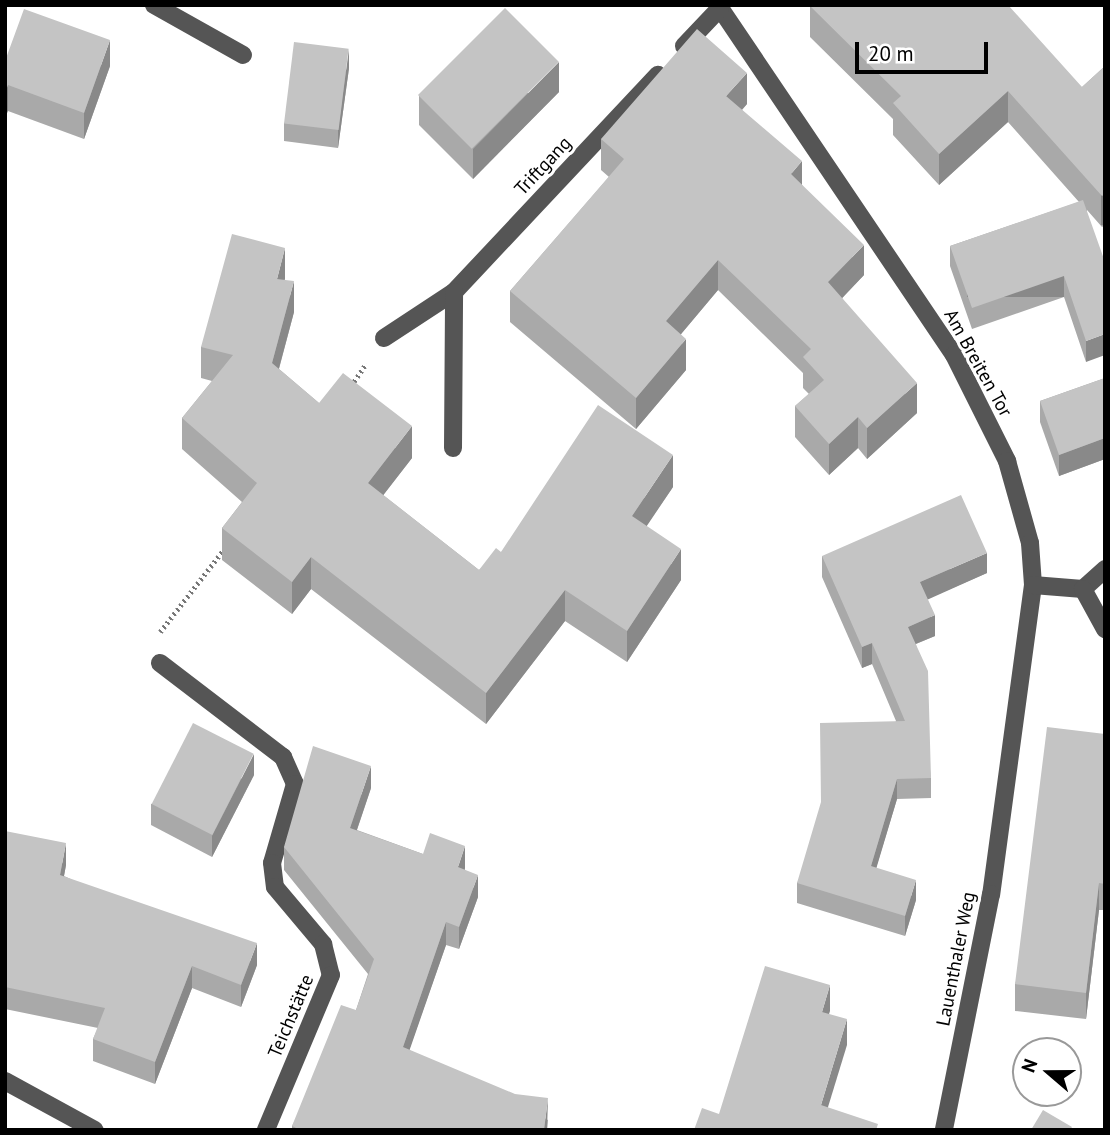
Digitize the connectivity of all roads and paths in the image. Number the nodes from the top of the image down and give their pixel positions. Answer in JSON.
{"nodes":[{"id":1,"x":154,"y":5,"type":"edge"},
{"id":2,"x":719,"y":7,"type":"edge"},
{"id":3,"x":243,"y":55,"type":"dead end"},
{"id":4,"x":454,"y":292,"type":"junction"},
{"id":5,"x":384,"y":338,"type":"joint"},
{"id":6,"x":344,"y":394,"type":"edge"},
{"id":7,"x":453,"y":448,"type":"dead end"},
{"id":8,"x":228,"y":545,"type":"edge"},
{"id":9,"x":1105,"y":569,"type":"edge"},
{"id":10,"x":1032,"y":585,"type":"junction"},
{"id":11,"x":1083,"y":589,"type":"junction"},
{"id":12,"x":1105,"y":629,"type":"edge"},
{"id":13,"x":160,"y":663,"type":"joint"},
{"id":14,"x":1004,"y":796,"type":"joint"},
{"id":15,"x":5,"y":1081,"type":"edge"},
{"id":16,"x":95,"y":1130,"type":"edge"},
{"id":17,"x":266,"y":1130,"type":"edge"},
{"id":18,"x":944,"y":1130,"type":"edge"}],
"edges":[{"from":1,"to":3,"type":"street"},
{"from":2,"to":4,"type":"street","name":"Triftgang"},
{"from":2,"to":10,"type":"street","name":"Am Breiten Tor"},
{"from":4,"to":5,"type":"street","name":"Triftgang"},
{"from":4,"to":7,"type":"street"},
{"from":5,"to":6,"type":"path"},
{"from":8,"to":13,"type":"path"},
{"from":9,"to":11,"type":"street"},
{"from":10,"to":11,"type":"street"},
{"from":10,"to":14,"type":"street","name":"Am Breiten Tor"},
{"from":11,"to":12,"type":"street"},
{"from":13,"to":17,"type":"street","name":"Teichstätte"},
{"from":14,"to":18,"type":"street","name":"Lauenthaler Weg"},
{"from":15,"to":16,"type":"street"}]}
